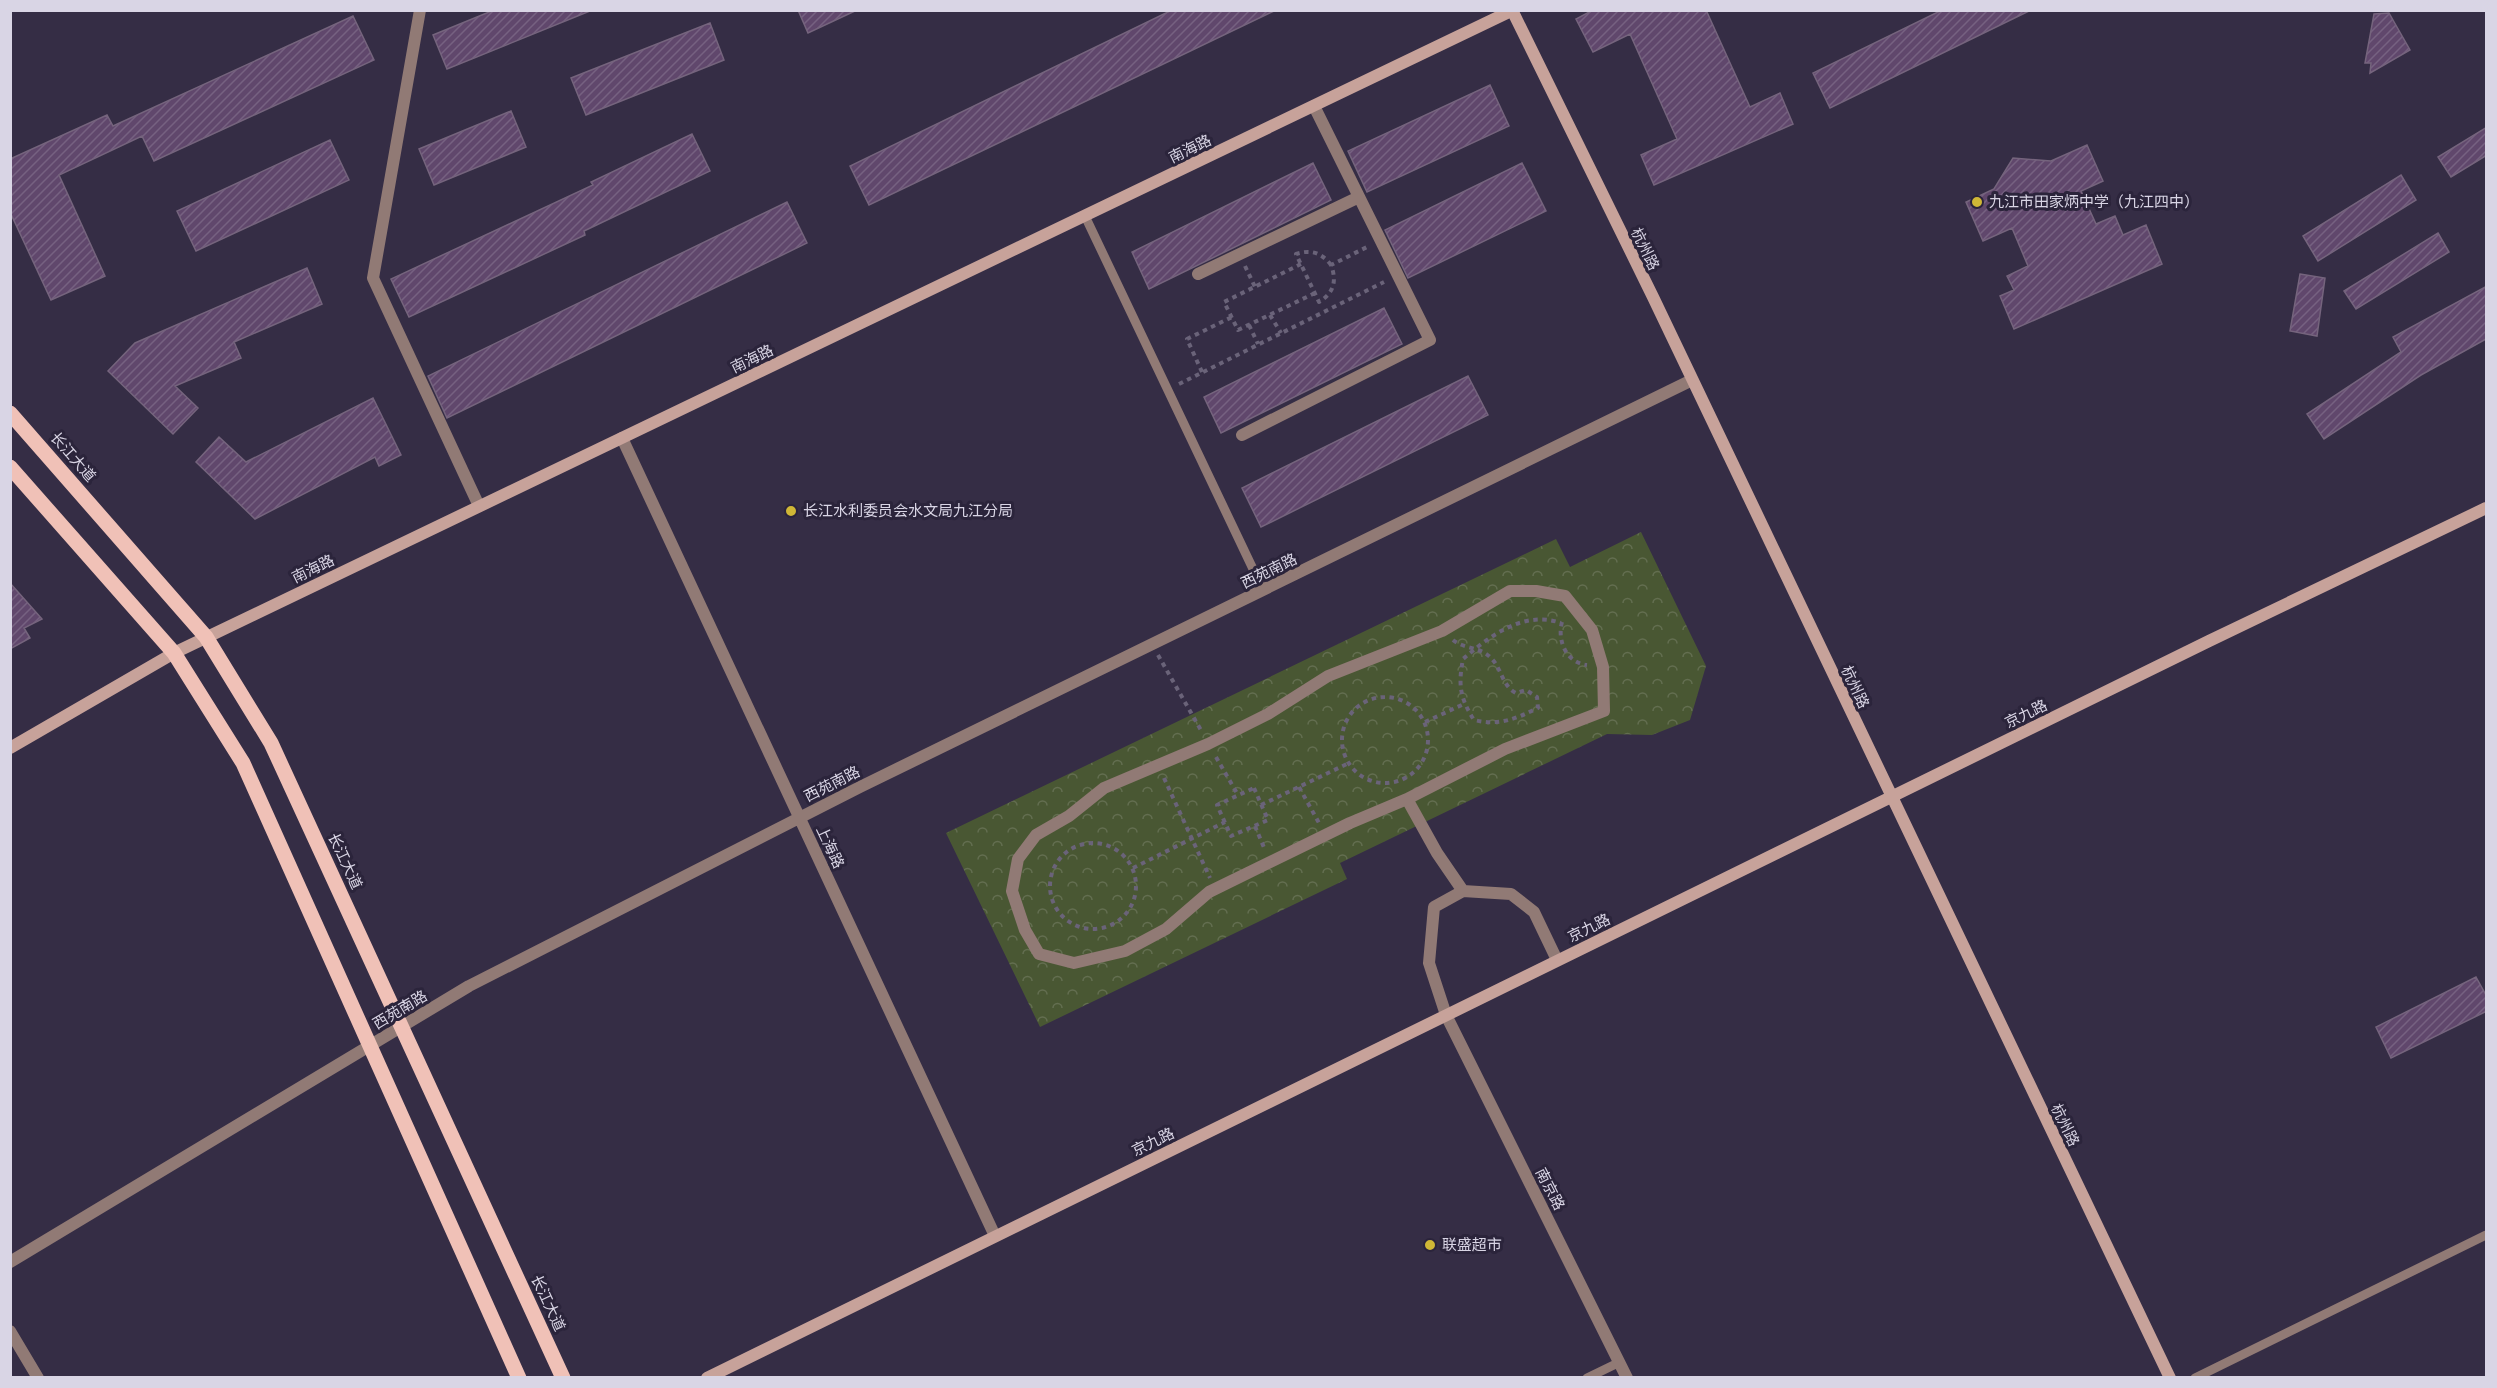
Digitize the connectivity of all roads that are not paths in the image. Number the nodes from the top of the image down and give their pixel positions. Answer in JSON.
{"nodes":[{"id":1,"x":420,"y":10,"type":"edge"},
{"id":2,"x":1512,"y":11,"type":"edge"},
{"id":3,"x":1314,"y":106,"type":"junction"},
{"id":4,"x":1359,"y":196,"type":"junction"},
{"id":5,"x":1085,"y":216,"type":"junction"},
{"id":6,"x":1197,"y":274,"type":"dead end"},
{"id":7,"x":1692,"y":380,"type":"junction"},
{"id":8,"x":10,"y":412,"type":"edge"},
{"id":9,"x":1242,"y":435,"type":"dead end"},
{"id":10,"x":622,"y":438,"type":"junction"},
{"id":11,"x":10,"y":467,"type":"edge"},
{"id":12,"x":479,"y":506,"type":"junction"},
{"id":13,"x":2487,"y":508,"type":"edge"},
{"id":14,"x":1263,"y":590,"type":"junction"},
{"id":15,"x":206,"y":638,"type":"junction"},
{"id":16,"x":174,"y":653,"type":"junction"},
{"id":17,"x":10,"y":748,"type":"edge"},
{"id":18,"x":1891,"y":797,"type":"junction"},
{"id":19,"x":1407,"y":799,"type":"junction"},
{"id":20,"x":800,"y":818,"type":"junction"},
{"id":21,"x":1463,"y":891,"type":"junction"},
{"id":22,"x":1557,"y":960,"type":"junction"},
{"id":23,"x":1446,"y":1015,"type":"junction"},
{"id":24,"x":401,"y":1027,"type":"junction"},
{"id":25,"x":370,"y":1046,"type":"junction"},
{"id":26,"x":2487,"y":1235,"type":"edge"},
{"id":27,"x":996,"y":1236,"type":"junction"},
{"id":28,"x":10,"y":1262,"type":"edge"},
{"id":29,"x":10,"y":1331,"type":"edge"},
{"id":30,"x":1620,"y":1362,"type":"junction"},
{"id":31,"x":38,"y":1377,"type":"edge"},
{"id":32,"x":519,"y":1377,"type":"edge"},
{"id":33,"x":563,"y":1377,"type":"edge"},
{"id":34,"x":706,"y":1377,"type":"edge"},
{"id":35,"x":1587,"y":1377,"type":"edge"},
{"id":36,"x":1627,"y":1377,"type":"edge"},
{"id":37,"x":2170,"y":1377,"type":"edge"},
{"id":38,"x":2196,"y":1377,"type":"edge"}],
"edges":[{"from":1,"to":12,"type":"street"},
{"from":2,"to":3,"type":"main road","name":"南海路"},
{"from":2,"to":7,"type":"main road","name":"杭州路"},
{"from":3,"to":4,"type":"street"},
{"from":3,"to":5,"type":"main road","name":"南海路"},
{"from":4,"to":6,"type":"street"},
{"from":4,"to":9,"type":"street"},
{"from":5,"to":10,"type":"main road","name":"南海路"},
{"from":5,"to":14,"type":"lane"},
{"from":7,"to":14,"type":"street","name":"西苑南路"},
{"from":7,"to":18,"type":"main road","name":"杭州路"},
{"from":8,"to":15,"type":"main road","name":"长江大道"},
{"from":10,"to":12,"type":"main road","name":"南海路"},
{"from":10,"to":20,"type":"street","name":"上海路"},
{"from":11,"to":16,"type":"main road"},
{"from":12,"to":15,"type":"main road","name":"南海路"},
{"from":13,"to":18,"type":"main road","name":"京九路"},
{"from":14,"to":20,"type":"street","name":"西苑南路"},
{"from":15,"to":16,"type":"main road","name":"南海路"},
{"from":15,"to":24,"type":"main road","name":"长江大道"},
{"from":16,"to":17,"type":"main road","name":"南海路"},
{"from":16,"to":25,"type":"main road"},
{"from":18,"to":22,"type":"main road","name":"京九路"},
{"from":18,"to":37,"type":"main road","name":"杭州路"},
{"from":19,"to":19,"type":"street"},
{"from":19,"to":21,"type":"street"},
{"from":20,"to":24,"type":"street","name":"西苑南路"},
{"from":20,"to":27,"type":"street","name":"上海路"},
{"from":21,"to":22,"type":"street"},
{"from":21,"to":23,"type":"street","name":"南京路"},
{"from":22,"to":23,"type":"main road","name":"京九路"},
{"from":23,"to":27,"type":"main road","name":"京九路"},
{"from":23,"to":30,"type":"street","name":"南京路"},
{"from":24,"to":25,"type":"street","name":"西苑南路"},
{"from":24,"to":33,"type":"main road","name":"长江大道"},
{"from":25,"to":28,"type":"street","name":"西苑南路"},
{"from":25,"to":32,"type":"main road"},
{"from":26,"to":38,"type":"lane"},
{"from":27,"to":34,"type":"main road","name":"京九路"},
{"from":29,"to":31,"type":"street"},
{"from":30,"to":35,"type":"lane"},
{"from":30,"to":36,"type":"street","name":"南京路"}]}
